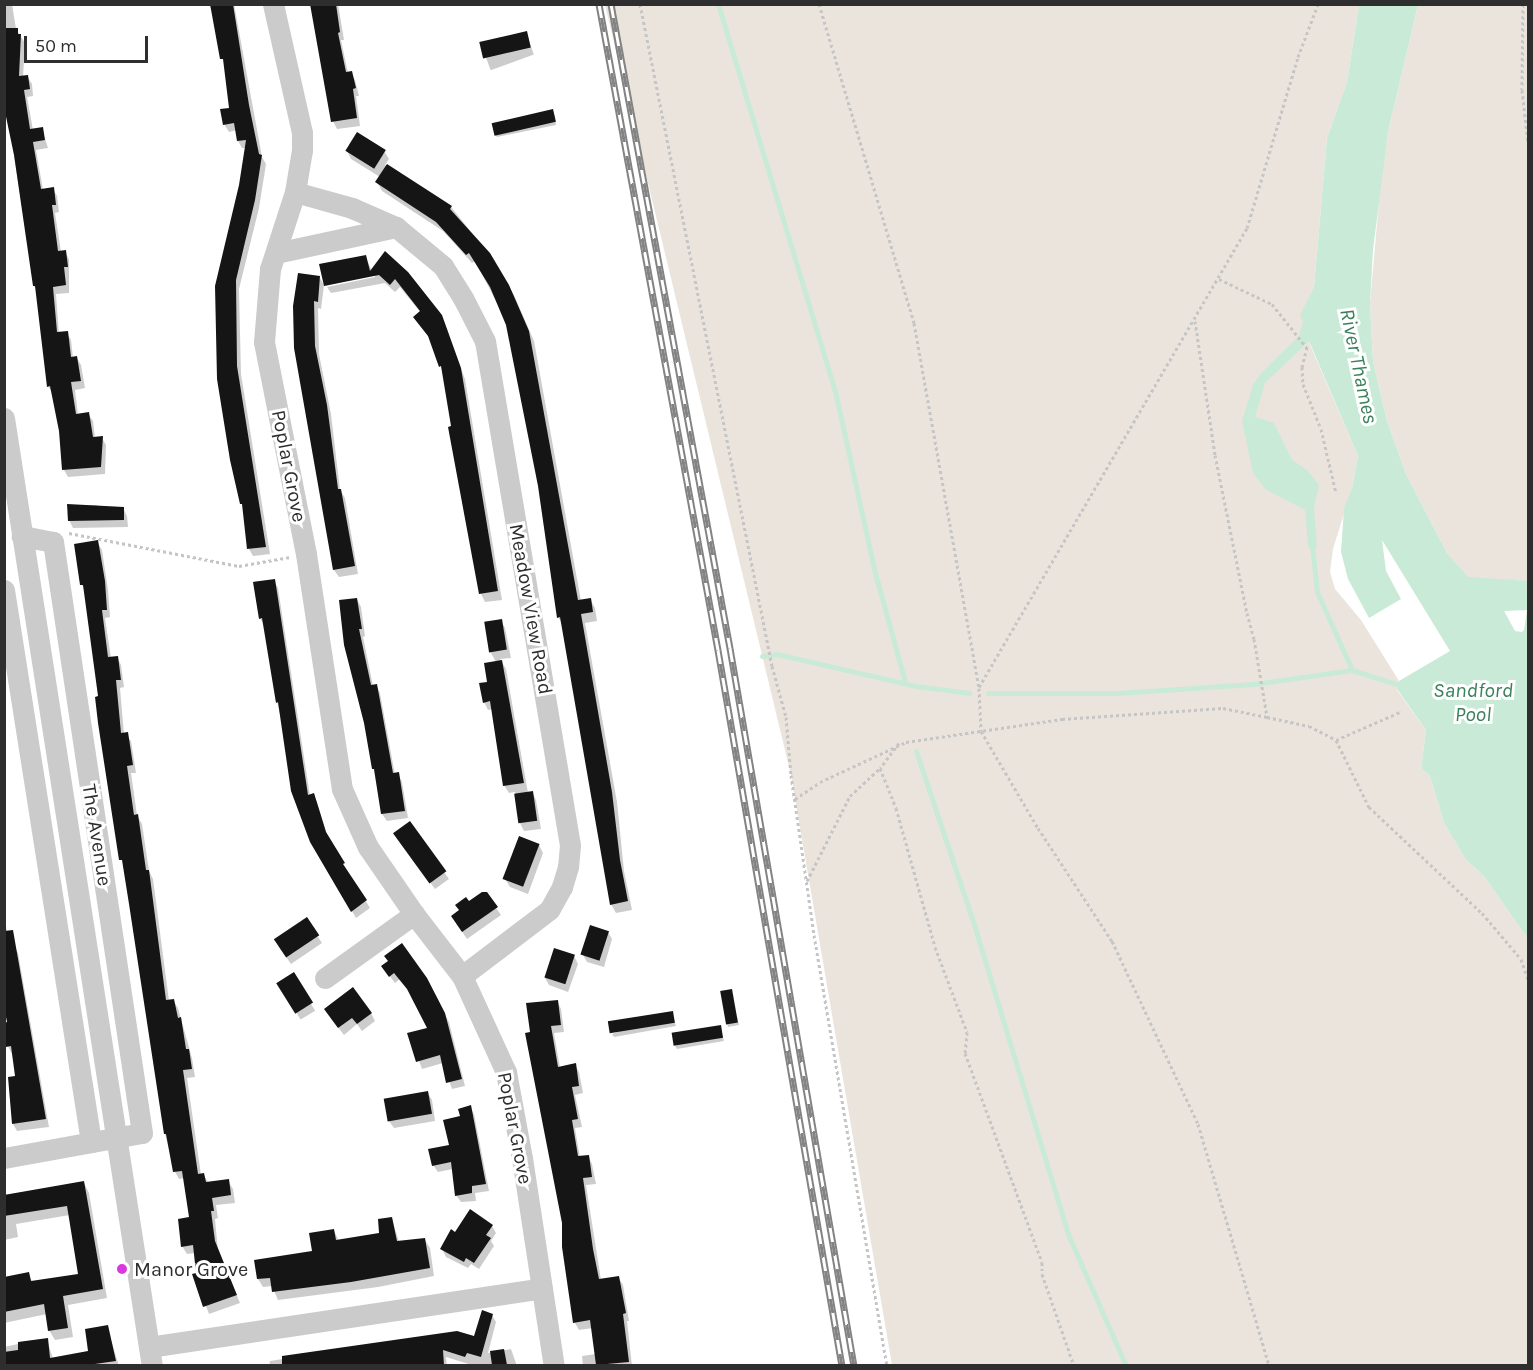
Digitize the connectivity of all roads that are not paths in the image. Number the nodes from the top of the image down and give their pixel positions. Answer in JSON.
{"nodes":[{"id":1,"x":273,"y":4,"type":"edge"},
{"id":2,"x":296,"y":192,"type":"junction"},
{"id":3,"x":396,"y":227,"type":"junction"},
{"id":4,"x":276,"y":253,"type":"junction"},
{"id":5,"x":4,"y":418,"type":"edge"},
{"id":6,"x":22,"y":536,"type":"junction"},
{"id":7,"x":4,"y":590,"type":"edge"},
{"id":8,"x":33,"y":610,"type":"junction"},
{"id":9,"x":6,"y":615,"type":"edge"},
{"id":10,"x":414,"y":914,"type":"junction"},
{"id":11,"x":462,"y":976,"type":"junction"},
{"id":12,"x":326,"y":978,"type":"dead end"},
{"id":13,"x":117,"y":1138,"type":"junction"},
{"id":14,"x":91,"y":1142,"type":"junction"},
{"id":15,"x":4,"y":1158,"type":"edge"},
{"id":16,"x":542,"y":1288,"type":"junction"},
{"id":17,"x":151,"y":1356,"type":"edge"},
{"id":18,"x":554,"y":1365,"type":"edge"}],
"edges":[{"from":1,"to":2,"type":"street","name":"Poplar Grove"},
{"from":2,"to":3,"type":"street","name":"Meadow View Road"},
{"from":2,"to":4,"type":"street","name":"Poplar Grove"},
{"from":3,"to":4,"type":"street"},
{"from":3,"to":11,"type":"street","name":"Meadow View Road"},
{"from":4,"to":10,"type":"street","name":"Poplar Grove"},
{"from":5,"to":6,"type":"street","name":"The Avenue"},
{"from":6,"to":8,"type":"street","name":"The Avenue"},
{"from":6,"to":13,"type":"street","name":"The Avenue"},
{"from":7,"to":9,"type":"street"},
{"from":8,"to":9,"type":"street"},
{"from":8,"to":13,"type":"street","name":"The Avenue"},
{"from":9,"to":14,"type":"street"},
{"from":10,"to":11,"type":"street","name":"Poplar Grove"},
{"from":10,"to":12,"type":"street"},
{"from":11,"to":16,"type":"street","name":"Poplar Grove"},
{"from":13,"to":14,"type":"street"},
{"from":13,"to":17,"type":"street","name":"The Avenue"},
{"from":14,"to":15,"type":"street"},
{"from":16,"to":17,"type":"street"},
{"from":16,"to":18,"type":"street","name":"Poplar Grove"}]}
